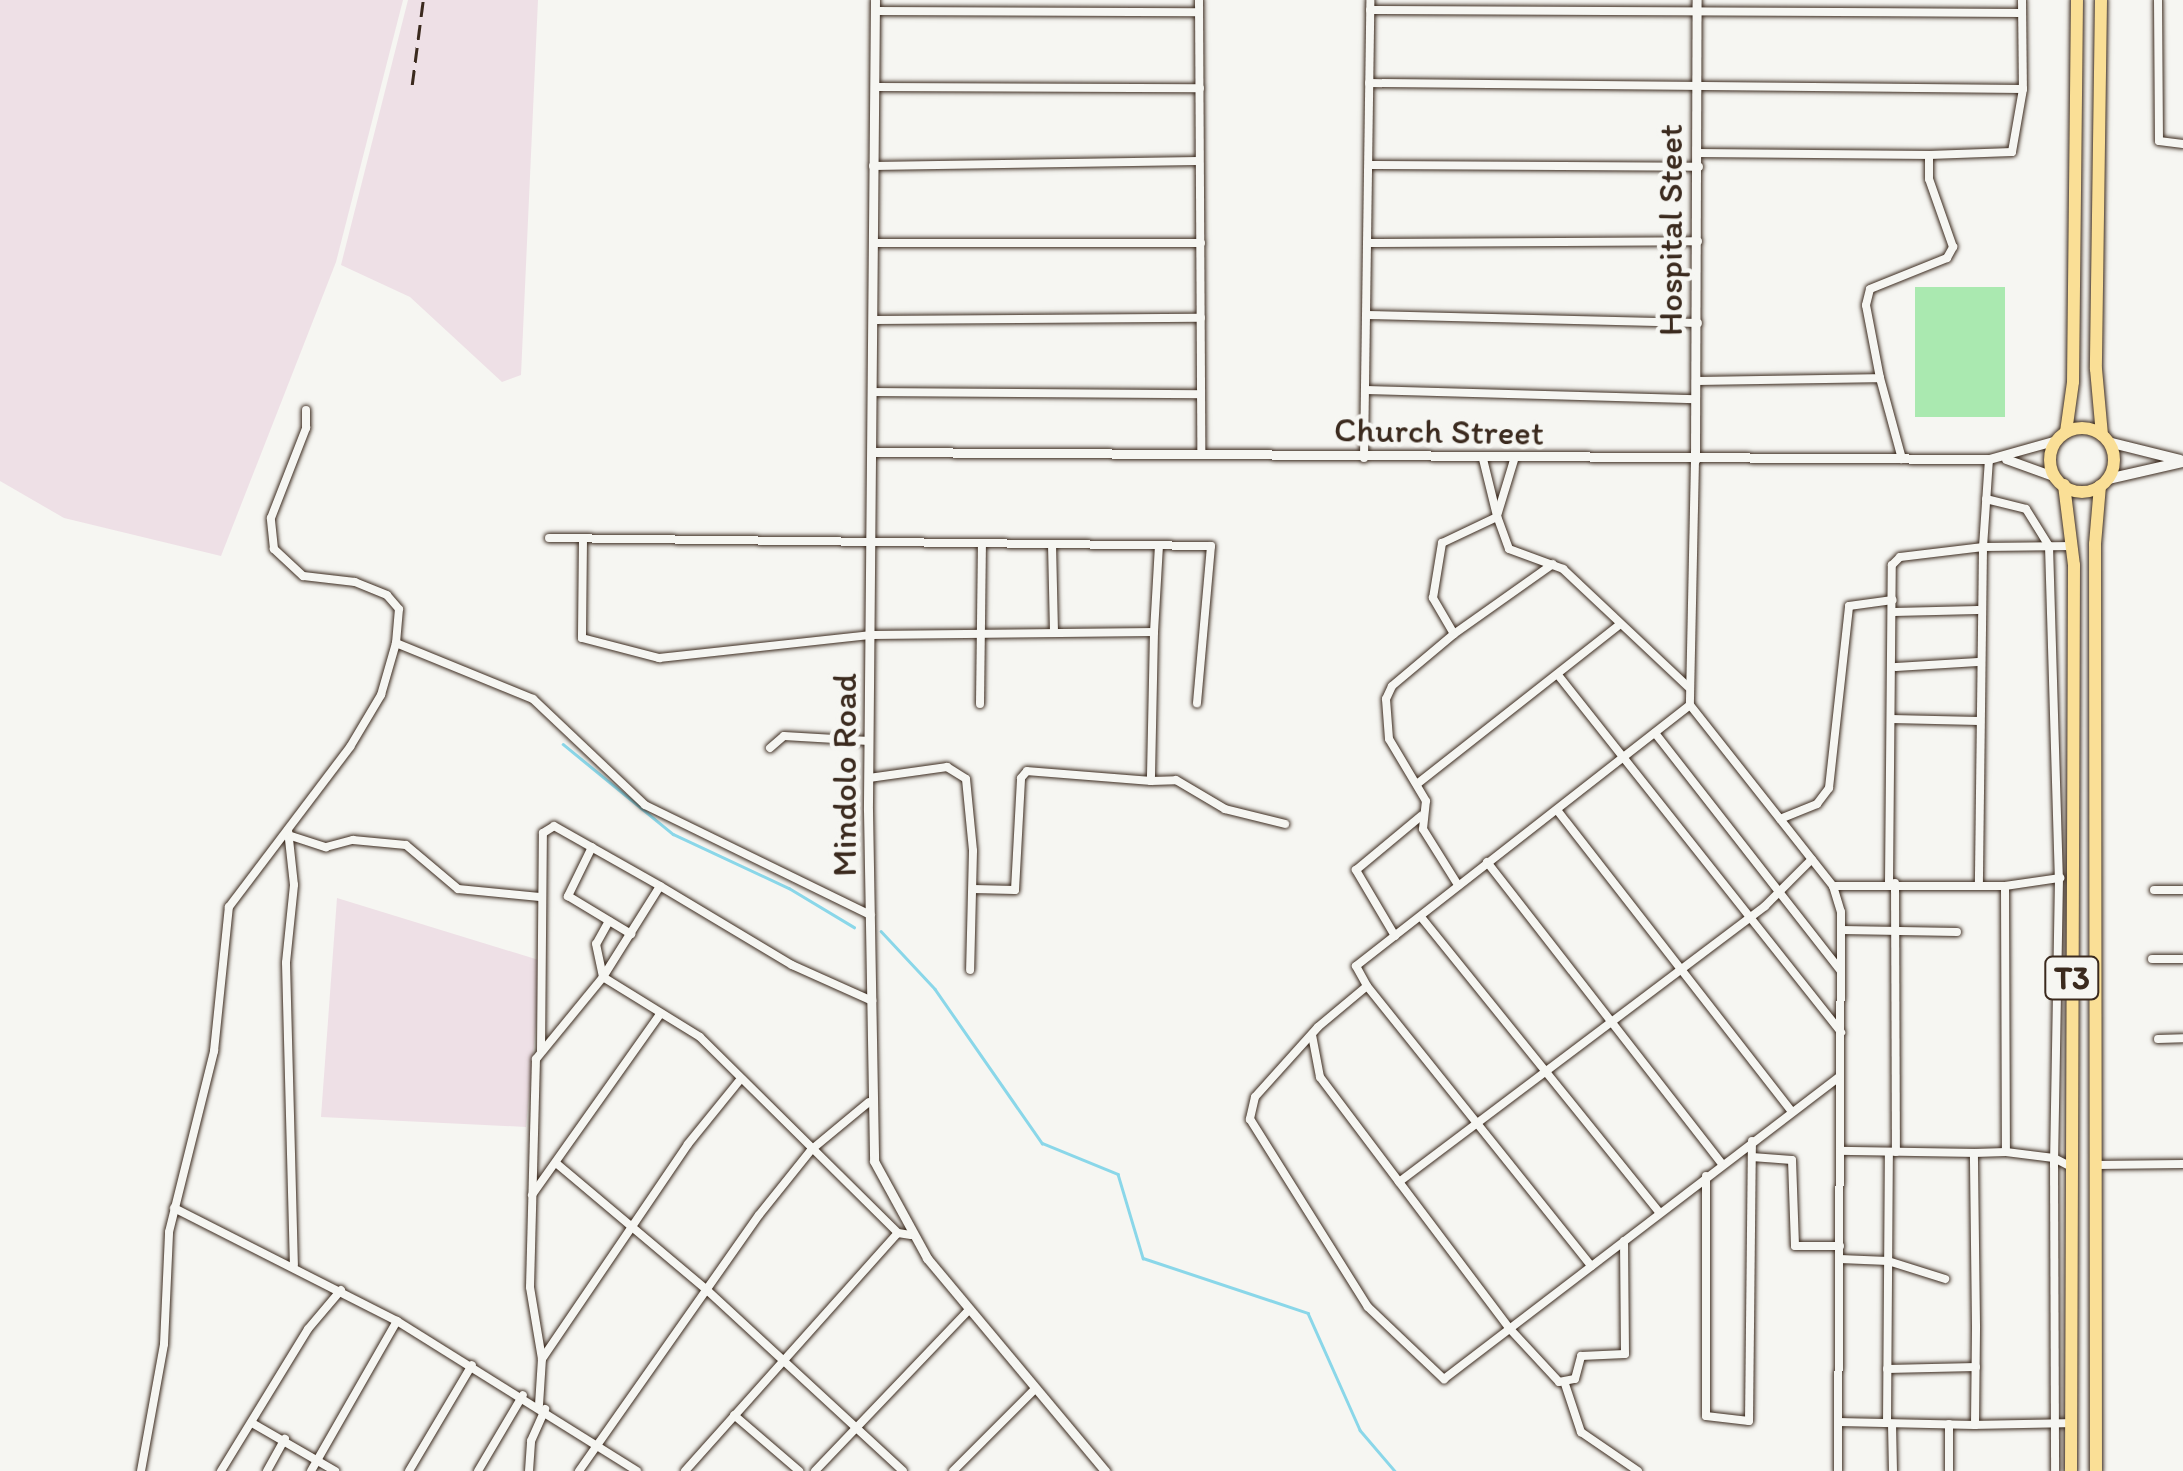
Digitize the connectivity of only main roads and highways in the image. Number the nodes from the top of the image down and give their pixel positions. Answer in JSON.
{"nodes":[{"id":1,"x":2077,"y":0,"type":"edge"},
{"id":2,"x":2101,"y":0,"type":"edge"},
{"id":3,"x":2061,"y":436,"type":"junction"},
{"id":4,"x":2105,"y":438,"type":"junction"},
{"id":5,"x":2183,"y":461,"type":"edge"},
{"id":6,"x":2060,"y":481,"type":"junction"},
{"id":7,"x":2104,"y":482,"type":"junction"},
{"id":8,"x":2072,"y":1471,"type":"edge"},
{"id":9,"x":2096,"y":1471,"type":"edge"}],
"edges":[{"from":1,"to":3,"type":"highway"},
{"from":2,"to":4,"type":"highway"},
{"from":3,"to":4,"type":"highway"},
{"from":3,"to":6,"type":"highway"},
{"from":4,"to":5,"type":"main road"},
{"from":4,"to":7,"type":"highway"},
{"from":5,"to":7,"type":"main road"},
{"from":6,"to":7,"type":"highway"},
{"from":6,"to":8,"type":"highway","number":"T3"},
{"from":7,"to":9,"type":"highway","number":"T3"}]}
